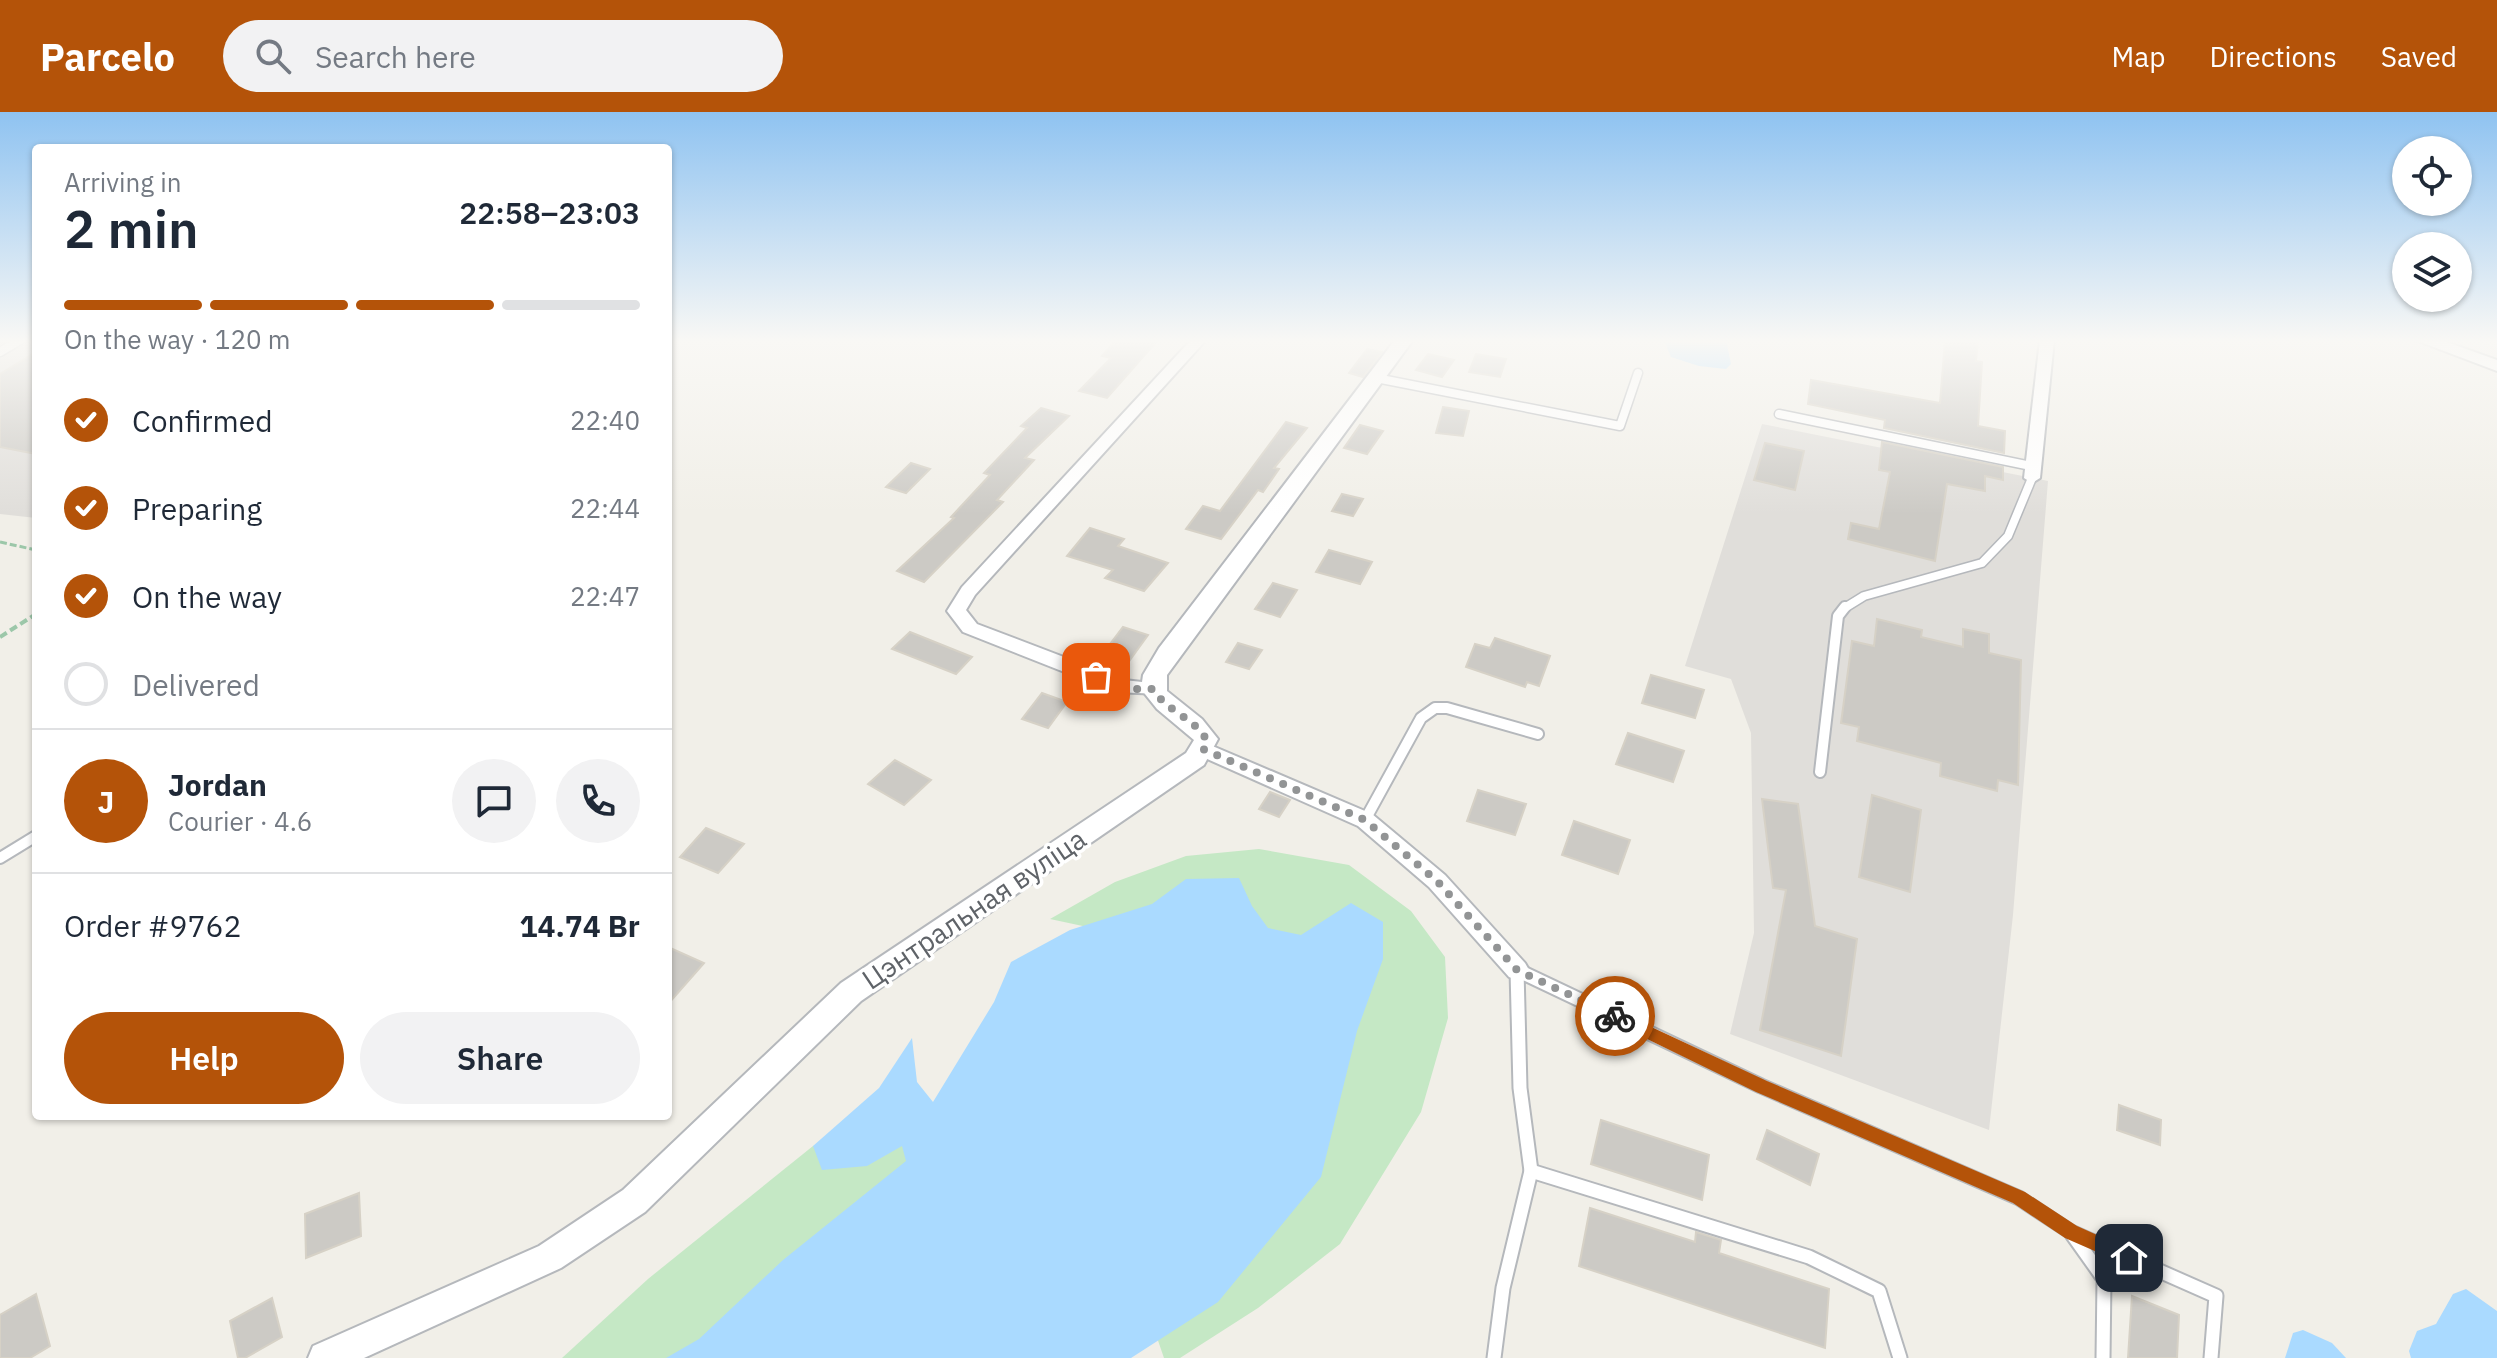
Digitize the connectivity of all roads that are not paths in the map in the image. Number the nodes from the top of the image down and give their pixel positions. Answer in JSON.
{"nodes":[{"id":1,"x":1145,"y":398,"type":"edge"},
{"id":2,"x":1361,"y":398,"type":"edge"},
{"id":3,"x":1478,"y":398,"type":"edge"},
{"id":4,"x":1629,"y":398,"type":"edge"},
{"id":5,"x":2040,"y":398,"type":"edge"},
{"id":6,"x":1779,"y":414,"type":"dead end"},
{"id":7,"x":2031,"y":472,"type":"junction"},
{"id":8,"x":1153,"y":689,"type":"junction"},
{"id":9,"x":1538,"y":734,"type":"dead end"},
{"id":10,"x":1203,"y":749,"type":"junction"},
{"id":11,"x":1820,"y":772,"type":"dead end"},
{"id":12,"x":1365,"y":820,"type":"junction"},
{"id":13,"x":32,"y":838,"type":"edge"},
{"id":14,"x":0,"y":858,"type":"edge"},
{"id":15,"x":1517,"y":970,"type":"junction"},
{"id":16,"x":1531,"y":1171,"type":"junction"},
{"id":17,"x":2071,"y":1232,"type":"junction"},
{"id":18,"x":325,"y":1358,"type":"edge"},
{"id":19,"x":1494,"y":1358,"type":"edge"},
{"id":20,"x":1900,"y":1358,"type":"edge"},
{"id":21,"x":2103,"y":1358,"type":"edge"},
{"id":22,"x":2211,"y":1358,"type":"edge"}],
"edges":[{"from":1,"to":8,"type":"street"},
{"from":2,"to":8,"type":"street"},
{"from":3,"to":4,"type":"lane"},
{"from":5,"to":7,"type":"street"},
{"from":6,"to":7,"type":"lane"},
{"from":7,"to":11,"type":"lane"},
{"from":8,"to":10,"type":"street"},
{"from":9,"to":12,"type":"lane"},
{"from":10,"to":12,"type":"street"},
{"from":10,"to":18,"type":"street","name":"Цэнтральная вуліца"},
{"from":12,"to":15,"type":"street"},
{"from":13,"to":14,"type":"lane"},
{"from":15,"to":16,"type":"lane"},
{"from":15,"to":17,"type":"lane"},
{"from":16,"to":19,"type":"lane"},
{"from":16,"to":20,"type":"lane"},
{"from":17,"to":21,"type":"lane"},
{"from":17,"to":22,"type":"lane"}]}
